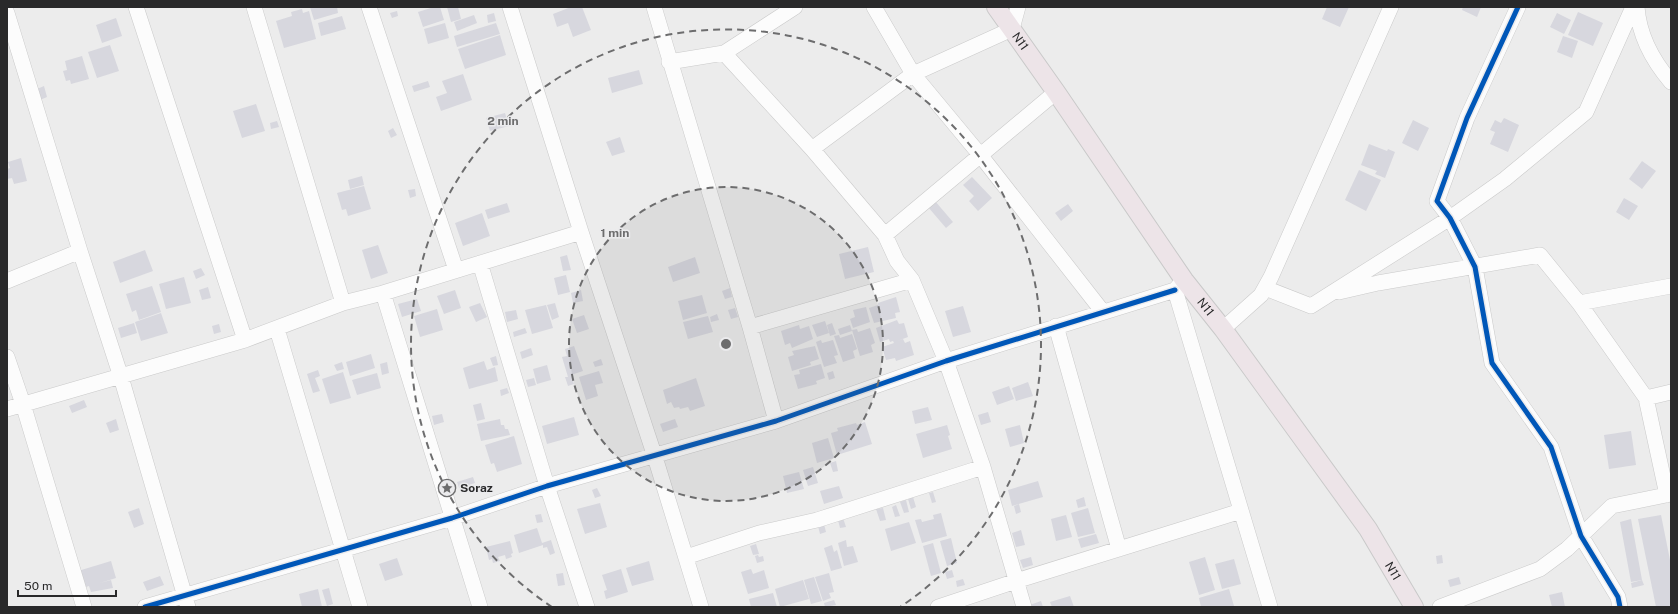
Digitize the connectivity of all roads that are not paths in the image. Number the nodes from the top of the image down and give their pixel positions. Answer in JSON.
{"nodes":[{"id":1,"x":136,"y":7,"type":"edge"},
{"id":2,"x":254,"y":7,"type":"edge"},
{"id":3,"x":369,"y":7,"type":"edge"},
{"id":4,"x":510,"y":7,"type":"edge"},
{"id":5,"x":654,"y":7,"type":"edge"},
{"id":6,"x":795,"y":7,"type":"edge"},
{"id":7,"x":874,"y":7,"type":"edge"},
{"id":8,"x":996,"y":7,"type":"edge"},
{"id":9,"x":1018,"y":7,"type":"edge"},
{"id":10,"x":1391,"y":7,"type":"edge"},
{"id":11,"x":1518,"y":7,"type":"edge"},
{"id":12,"x":1634,"y":7,"type":"edge"},
{"id":13,"x":1637,"y":7,"type":"edge"},
{"id":14,"x":7,"y":13,"type":"edge"},
{"id":15,"x":1012,"y":29,"type":"junction"},
{"id":16,"x":724,"y":53,"type":"junction"},
{"id":17,"x":669,"y":62,"type":"junction"},
{"id":18,"x":913,"y":74,"type":"junction"},
{"id":19,"x":1671,"y":82,"type":"edge"},
{"id":20,"x":1056,"y":92,"type":"junction"},
{"id":21,"x":812,"y":149,"type":"junction"},
{"id":22,"x":981,"y":156,"type":"junction"},
{"id":23,"x":1450,"y":218,"type":"junction"},
{"id":24,"x":581,"y":232,"type":"junction"},
{"id":25,"x":885,"y":235,"type":"junction"},
{"id":26,"x":80,"y":251,"type":"junction"},
{"id":27,"x":480,"y":263,"type":"junction"},
{"id":28,"x":1475,"y":267,"type":"junction"},
{"id":29,"x":456,"y":270,"type":"junction"},
{"id":30,"x":912,"y":280,"type":"junction"},
{"id":31,"x":7,"y":281,"type":"edge"},
{"id":32,"x":1180,"y":285,"type":"junction"},
{"id":33,"x":1671,"y":286,"type":"edge"},
{"id":34,"x":1265,"y":288,"type":"junction"},
{"id":35,"x":383,"y":293,"type":"junction"},
{"id":36,"x":1329,"y":294,"type":"junction"},
{"id":37,"x":343,"y":303,"type":"junction"},
{"id":38,"x":1579,"y":303,"type":"junction"},
{"id":39,"x":1103,"y":312,"type":"junction"},
{"id":40,"x":1056,"y":326,"type":"junction"},
{"id":41,"x":750,"y":327,"type":"junction"},
{"id":42,"x":276,"y":329,"type":"junction"},
{"id":43,"x":1223,"y":329,"type":"junction"},
{"id":44,"x":245,"y":340,"type":"junction"},
{"id":45,"x":7,"y":357,"type":"edge"},
{"id":46,"x":946,"y":362,"type":"junction"},
{"id":47,"x":121,"y":377,"type":"junction"},
{"id":48,"x":1671,"y":392,"type":"edge"},
{"id":49,"x":1646,"y":398,"type":"junction"},
{"id":50,"x":23,"y":404,"type":"junction"},
{"id":51,"x":7,"y":409,"type":"edge"},
{"id":52,"x":776,"y":421,"type":"junction"},
{"id":53,"x":655,"y":457,"type":"junction"},
{"id":54,"x":983,"y":467,"type":"junction"},
{"id":55,"x":547,"y":486,"type":"junction"},
{"id":56,"x":1669,"y":494,"type":"edge"},
{"id":57,"x":1241,"y":511,"type":"junction"},
{"id":58,"x":452,"y":518,"type":"junction"},
{"id":59,"x":1580,"y":536,"type":"junction"},
{"id":60,"x":343,"y":549,"type":"junction"},
{"id":61,"x":1119,"y":549,"type":"junction"},
{"id":62,"x":686,"y":557,"type":"junction"},
{"id":63,"x":1016,"y":581,"type":"junction"},
{"id":64,"x":186,"y":601,"type":"edge"},
{"id":65,"x":84,"y":607,"type":"edge"},
{"id":66,"x":145,"y":607,"type":"edge"},
{"id":67,"x":360,"y":607,"type":"edge"},
{"id":68,"x":480,"y":607,"type":"edge"},
{"id":69,"x":587,"y":607,"type":"edge"},
{"id":70,"x":701,"y":607,"type":"edge"},
{"id":71,"x":938,"y":607,"type":"edge"},
{"id":72,"x":1024,"y":607,"type":"edge"},
{"id":73,"x":1270,"y":607,"type":"edge"},
{"id":74,"x":1414,"y":607,"type":"edge"},
{"id":75,"x":1440,"y":607,"type":"edge"},
{"id":76,"x":1620,"y":607,"type":"edge"}],
"edges":[{"from":1,"to":44,"type":"street"},
{"from":2,"to":37,"type":"street"},
{"from":3,"to":29,"type":"street"},
{"from":4,"to":24,"type":"street"},
{"from":5,"to":17,"type":"street"},
{"from":6,"to":16,"type":"street"},
{"from":7,"to":18,"type":"street"},
{"from":8,"to":15,"type":"main road","name":"N11"},
{"from":9,"to":15,"type":"street"},
{"from":10,"to":34,"type":"street"},
{"from":11,"to":23,"type":"street"},
{"from":12,"to":23,"type":"street"},
{"from":13,"to":19,"type":"street"},
{"from":14,"to":26,"type":"street"},
{"from":15,"to":18,"type":"street"},
{"from":15,"to":20,"type":"main road","name":"N11"},
{"from":16,"to":17,"type":"street"},
{"from":16,"to":21,"type":"street"},
{"from":17,"to":41,"type":"street"},
{"from":18,"to":21,"type":"street"},
{"from":18,"to":22,"type":"street"},
{"from":20,"to":22,"type":"street"},
{"from":20,"to":32,"type":"main road","name":"N11"},
{"from":21,"to":25,"type":"street"},
{"from":22,"to":25,"type":"street"},
{"from":22,"to":39,"type":"street"},
{"from":23,"to":28,"type":"street"},
{"from":23,"to":36,"type":"street"},
{"from":24,"to":27,"type":"street"},
{"from":24,"to":53,"type":"street"},
{"from":25,"to":30,"type":"street"},
{"from":26,"to":31,"type":"street"},
{"from":26,"to":47,"type":"street"},
{"from":27,"to":29,"type":"street"},
{"from":27,"to":55,"type":"street"},
{"from":28,"to":36,"type":"street"},
{"from":28,"to":38,"type":"street"},
{"from":28,"to":59,"type":"street"},
{"from":29,"to":35,"type":"street"},
{"from":30,"to":41,"type":"street"},
{"from":30,"to":46,"type":"street"},
{"from":32,"to":39,"type":"street"},
{"from":32,"to":43,"type":"main road","name":"N11"},
{"from":32,"to":57,"type":"street"},
{"from":33,"to":38,"type":"street"},
{"from":34,"to":36,"type":"street"},
{"from":34,"to":43,"type":"street"},
{"from":35,"to":37,"type":"street"},
{"from":35,"to":58,"type":"street"},
{"from":37,"to":42,"type":"street"},
{"from":38,"to":49,"type":"street"},
{"from":39,"to":40,"type":"street"},
{"from":40,"to":46,"type":"street"},
{"from":40,"to":61,"type":"street"},
{"from":41,"to":52,"type":"street"},
{"from":42,"to":44,"type":"street"},
{"from":42,"to":60,"type":"street"},
{"from":43,"to":74,"type":"main road","name":"N11"},
{"from":44,"to":47,"type":"street"},
{"from":45,"to":50,"type":"street"},
{"from":46,"to":52,"type":"street"},
{"from":46,"to":54,"type":"street"},
{"from":47,"to":50,"type":"street"},
{"from":47,"to":64,"type":"street"},
{"from":48,"to":49,"type":"street"},
{"from":49,"to":56,"type":"street"},
{"from":50,"to":51,"type":"street"},
{"from":50,"to":65,"type":"street"},
{"from":52,"to":53,"type":"street"},
{"from":53,"to":55,"type":"street"},
{"from":53,"to":62,"type":"street"},
{"from":54,"to":62,"type":"street"},
{"from":54,"to":63,"type":"street"},
{"from":55,"to":58,"type":"street"},
{"from":55,"to":69,"type":"street"},
{"from":56,"to":59,"type":"street"},
{"from":57,"to":61,"type":"street"},
{"from":57,"to":73,"type":"street"},
{"from":58,"to":60,"type":"street"},
{"from":58,"to":68,"type":"street"},
{"from":59,"to":75,"type":"street"},
{"from":59,"to":76,"type":"street"},
{"from":60,"to":64,"type":"street"},
{"from":60,"to":67,"type":"street"},
{"from":61,"to":63,"type":"street"},
{"from":62,"to":70,"type":"street"},
{"from":63,"to":71,"type":"street"},
{"from":63,"to":72,"type":"street"},
{"from":64,"to":66,"type":"street"}]}
